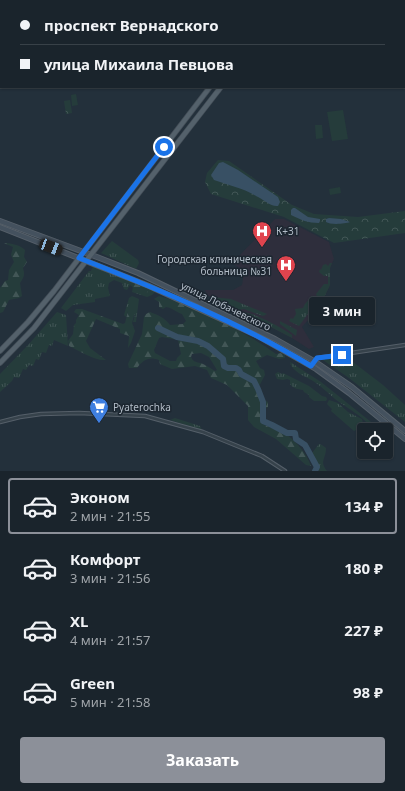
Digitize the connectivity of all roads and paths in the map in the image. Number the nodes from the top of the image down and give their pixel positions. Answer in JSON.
{"nodes":[{"id":1,"x":209,"y":88,"type":"edge"},
{"id":2,"x":220,"y":88,"type":"edge"},
{"id":3,"x":0,"y":221,"type":"edge"},
{"id":4,"x":0,"y":227,"type":"edge"},
{"id":5,"x":83,"y":252,"type":"junction"},
{"id":6,"x":91,"y":255,"type":"junction"},
{"id":7,"x":79,"y":258,"type":"junction"},
{"id":8,"x":87,"y":261,"type":"junction"},
{"id":9,"x":405,"y":345,"type":"edge"},
{"id":10,"x":0,"y":352,"type":"edge"},
{"id":11,"x":314,"y":361,"type":"junction"},
{"id":12,"x":0,"y":363,"type":"edge"},
{"id":13,"x":311,"y":366,"type":"junction"},
{"id":14,"x":0,"y":422,"type":"edge"},
{"id":15,"x":405,"y":431,"type":"edge"},
{"id":16,"x":405,"y":439,"type":"edge"},
{"id":17,"x":285,"y":471,"type":"edge"}],
"edges":[{"from":1,"to":5,"type":"main road"},
{"from":2,"to":6,"type":"main road"},
{"from":3,"to":5,"type":"main road","name":"улица Лобачевского"},
{"from":4,"to":7,"type":"main road","name":"улица Лобачевского"},
{"from":5,"to":6,"type":"main road","name":"улица Лобачевского"},
{"from":5,"to":7,"type":"main road"},
{"from":6,"to":8,"type":"main road"},
{"from":6,"to":11,"type":"main road","name":"улица Лобачевского"},
{"from":7,"to":8,"type":"main road","name":"улица Лобачевского"},
{"from":7,"to":10,"type":"main road"},
{"from":8,"to":12,"type":"main road"},
{"from":8,"to":13,"type":"main road","name":"улица Лобачевского"},
{"from":9,"to":11,"type":"street"},
{"from":11,"to":13,"type":"street"},
{"from":11,"to":15,"type":"main road","name":"улица Лобачевского"},
{"from":13,"to":16,"type":"main road","name":"улица Лобачевского"},
{"from":14,"to":17,"type":"street"}]}
